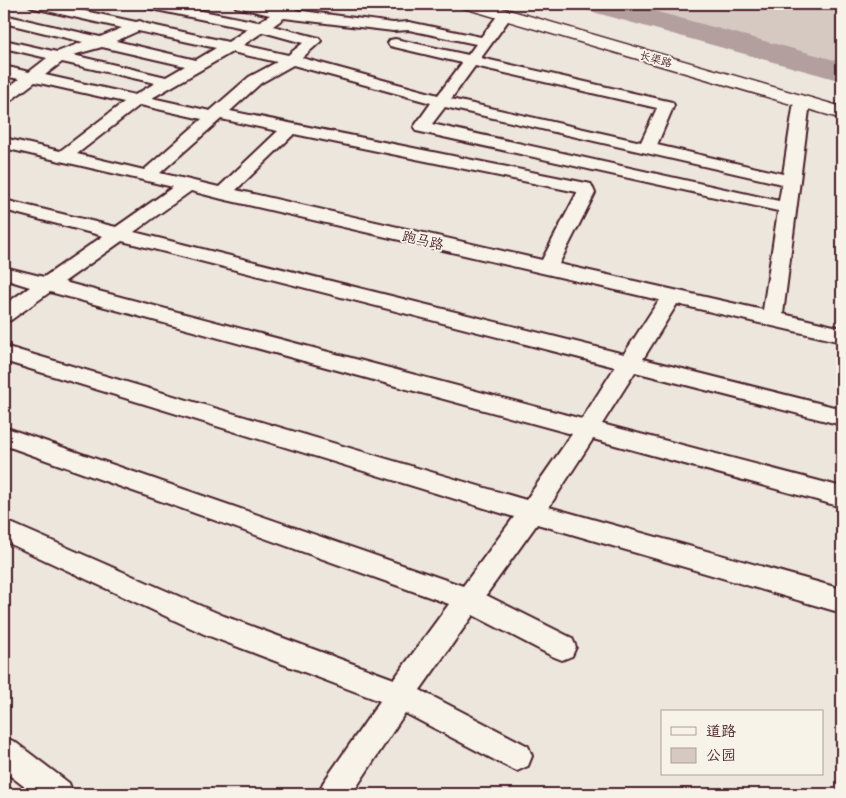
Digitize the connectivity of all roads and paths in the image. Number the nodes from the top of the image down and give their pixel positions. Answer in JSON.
{"nodes":[{"id":1,"x":34,"y":4,"type":"edge"},
{"id":2,"x":147,"y":4,"type":"edge"},
{"id":3,"x":241,"y":4,"type":"edge"},
{"id":4,"x":295,"y":4,"type":"edge"},
{"id":5,"x":470,"y":4,"type":"edge"},
{"id":6,"x":177,"y":6,"type":"edge"},
{"id":7,"x":508,"y":9,"type":"edge"},
{"id":8,"x":282,"y":13,"type":"junction"},
{"id":9,"x":4,"y":19,"type":"edge"},
{"id":10,"x":137,"y":26,"type":"junction"},
{"id":11,"x":261,"y":27,"type":"junction"},
{"id":12,"x":102,"y":42,"type":"junction"},
{"id":13,"x":485,"y":42,"type":"junction"},
{"id":14,"x":4,"y":44,"type":"edge"},
{"id":15,"x":395,"y":44,"type":"dead end"},
{"id":16,"x":231,"y":46,"type":"junction"},
{"id":17,"x":60,"y":57,"type":"junction"},
{"id":18,"x":290,"y":60,"type":"junction"},
{"id":19,"x":472,"y":60,"type":"junction"},
{"id":20,"x":199,"y":65,"type":"junction"},
{"id":21,"x":4,"y":71,"type":"edge"},
{"id":22,"x":30,"y":77,"type":"junction"},
{"id":23,"x":169,"y":82,"type":"junction"},
{"id":24,"x":4,"y":97,"type":"edge"},
{"id":25,"x":137,"y":100,"type":"junction"},
{"id":26,"x":842,"y":100,"type":"edge"},
{"id":27,"x":441,"y":101,"type":"junction"},
{"id":28,"x":802,"y":102,"type":"junction"},
{"id":29,"x":842,"y":113,"type":"edge"},
{"id":30,"x":214,"y":115,"type":"junction"},
{"id":31,"x":292,"y":127,"type":"junction"},
{"id":32,"x":4,"y":143,"type":"edge"},
{"id":33,"x":647,"y":148,"type":"junction"},
{"id":34,"x":63,"y":157,"type":"junction"},
{"id":35,"x":146,"y":177,"type":"junction"},
{"id":36,"x":791,"y":181,"type":"junction"},
{"id":37,"x":187,"y":186,"type":"junction"},
{"id":38,"x":222,"y":194,"type":"junction"},
{"id":39,"x":4,"y":205,"type":"edge"},
{"id":40,"x":787,"y":208,"type":"junction"},
{"id":41,"x":117,"y":235,"type":"junction"},
{"id":42,"x":547,"y":268,"type":"junction"},
{"id":43,"x":4,"y":273,"type":"edge"},
{"id":44,"x":46,"y":286,"type":"junction"},
{"id":45,"x":672,"y":296,"type":"junction"},
{"id":46,"x":4,"y":315,"type":"edge"},
{"id":47,"x":772,"y":319,"type":"junction"},
{"id":48,"x":842,"y":335,"type":"edge"},
{"id":49,"x":4,"y":353,"type":"edge"},
{"id":50,"x":629,"y":364,"type":"junction"},
{"id":51,"x":842,"y":417,"type":"edge"},
{"id":52,"x":587,"y":429,"type":"junction"},
{"id":53,"x":4,"y":436,"type":"edge"},
{"id":54,"x":842,"y":497,"type":"edge"},
{"id":55,"x":531,"y":512,"type":"junction"},
{"id":56,"x":4,"y":530,"type":"edge"},
{"id":57,"x":468,"y":599,"type":"junction"},
{"id":58,"x":842,"y":601,"type":"edge"},
{"id":59,"x":562,"y":647,"type":"dead end"},
{"id":60,"x":400,"y":695,"type":"junction"},
{"id":61,"x":4,"y":752,"type":"edge"},
{"id":62,"x":517,"y":756,"type":"dead end"},
{"id":63,"x":58,"y":794,"type":"edge"},
{"id":64,"x":334,"y":794,"type":"edge"}],
"edges":[{"from":1,"to":10,"type":"street"},
{"from":2,"to":6,"type":"street"},
{"from":3,"to":8,"type":"street"},
{"from":4,"to":8,"type":"street"},
{"from":5,"to":7,"type":"main road","name":"长渠路"},
{"from":6,"to":10,"type":"street"},
{"from":6,"to":11,"type":"street"},
{"from":7,"to":13,"type":"street"},
{"from":7,"to":26,"type":"main road","name":"长渠路"},
{"from":7,"to":28,"type":"main road","name":"长渠路"},
{"from":8,"to":11,"type":"street"},
{"from":8,"to":13,"type":"street"},
{"from":9,"to":12,"type":"street"},
{"from":10,"to":12,"type":"street"},
{"from":10,"to":16,"type":"street"},
{"from":11,"to":16,"type":"street"},
{"from":11,"to":18,"type":"street"},
{"from":12,"to":17,"type":"street"},
{"from":12,"to":20,"type":"street"},
{"from":13,"to":19,"type":"street"},
{"from":14,"to":17,"type":"street"},
{"from":15,"to":19,"type":"street"},
{"from":16,"to":18,"type":"street"},
{"from":16,"to":20,"type":"street"},
{"from":17,"to":22,"type":"street"},
{"from":17,"to":23,"type":"street"},
{"from":18,"to":27,"type":"street"},
{"from":18,"to":30,"type":"street"},
{"from":19,"to":27,"type":"street"},
{"from":19,"to":33,"type":"street"},
{"from":20,"to":23,"type":"street"},
{"from":21,"to":22,"type":"street"},
{"from":22,"to":24,"type":"street"},
{"from":22,"to":25,"type":"street"},
{"from":23,"to":25,"type":"street"},
{"from":25,"to":30,"type":"street"},
{"from":25,"to":34,"type":"street"},
{"from":27,"to":33,"type":"street"},
{"from":27,"to":40,"type":"street"},
{"from":28,"to":29,"type":"main road","name":"长渠路"},
{"from":28,"to":36,"type":"street"},
{"from":30,"to":31,"type":"street"},
{"from":30,"to":35,"type":"street"},
{"from":31,"to":38,"type":"street"},
{"from":31,"to":42,"type":"street"},
{"from":32,"to":34,"type":"street","name":"跑马路"},
{"from":33,"to":36,"type":"street"},
{"from":34,"to":35,"type":"street","name":"跑马路"},
{"from":35,"to":37,"type":"street","name":"跑马路"},
{"from":36,"to":40,"type":"street"},
{"from":37,"to":38,"type":"street","name":"跑马路"},
{"from":37,"to":41,"type":"street"},
{"from":38,"to":42,"type":"street","name":"跑马路"},
{"from":39,"to":41,"type":"street"},
{"from":40,"to":47,"type":"street"},
{"from":41,"to":44,"type":"street"},
{"from":41,"to":50,"type":"street"},
{"from":42,"to":45,"type":"street","name":"跑马路"},
{"from":43,"to":44,"type":"street"},
{"from":44,"to":46,"type":"street"},
{"from":44,"to":52,"type":"street"},
{"from":45,"to":47,"type":"street","name":"跑马路"},
{"from":45,"to":50,"type":"street"},
{"from":47,"to":48,"type":"street","name":"跑马路"},
{"from":49,"to":55,"type":"street"},
{"from":50,"to":51,"type":"street"},
{"from":50,"to":52,"type":"street"},
{"from":52,"to":54,"type":"street"},
{"from":52,"to":55,"type":"street"},
{"from":53,"to":57,"type":"street"},
{"from":55,"to":57,"type":"street"},
{"from":55,"to":58,"type":"street"},
{"from":56,"to":60,"type":"street"},
{"from":57,"to":59,"type":"street"},
{"from":57,"to":60,"type":"street"},
{"from":60,"to":62,"type":"street"},
{"from":60,"to":64,"type":"street"},
{"from":61,"to":63,"type":"street"}]}
